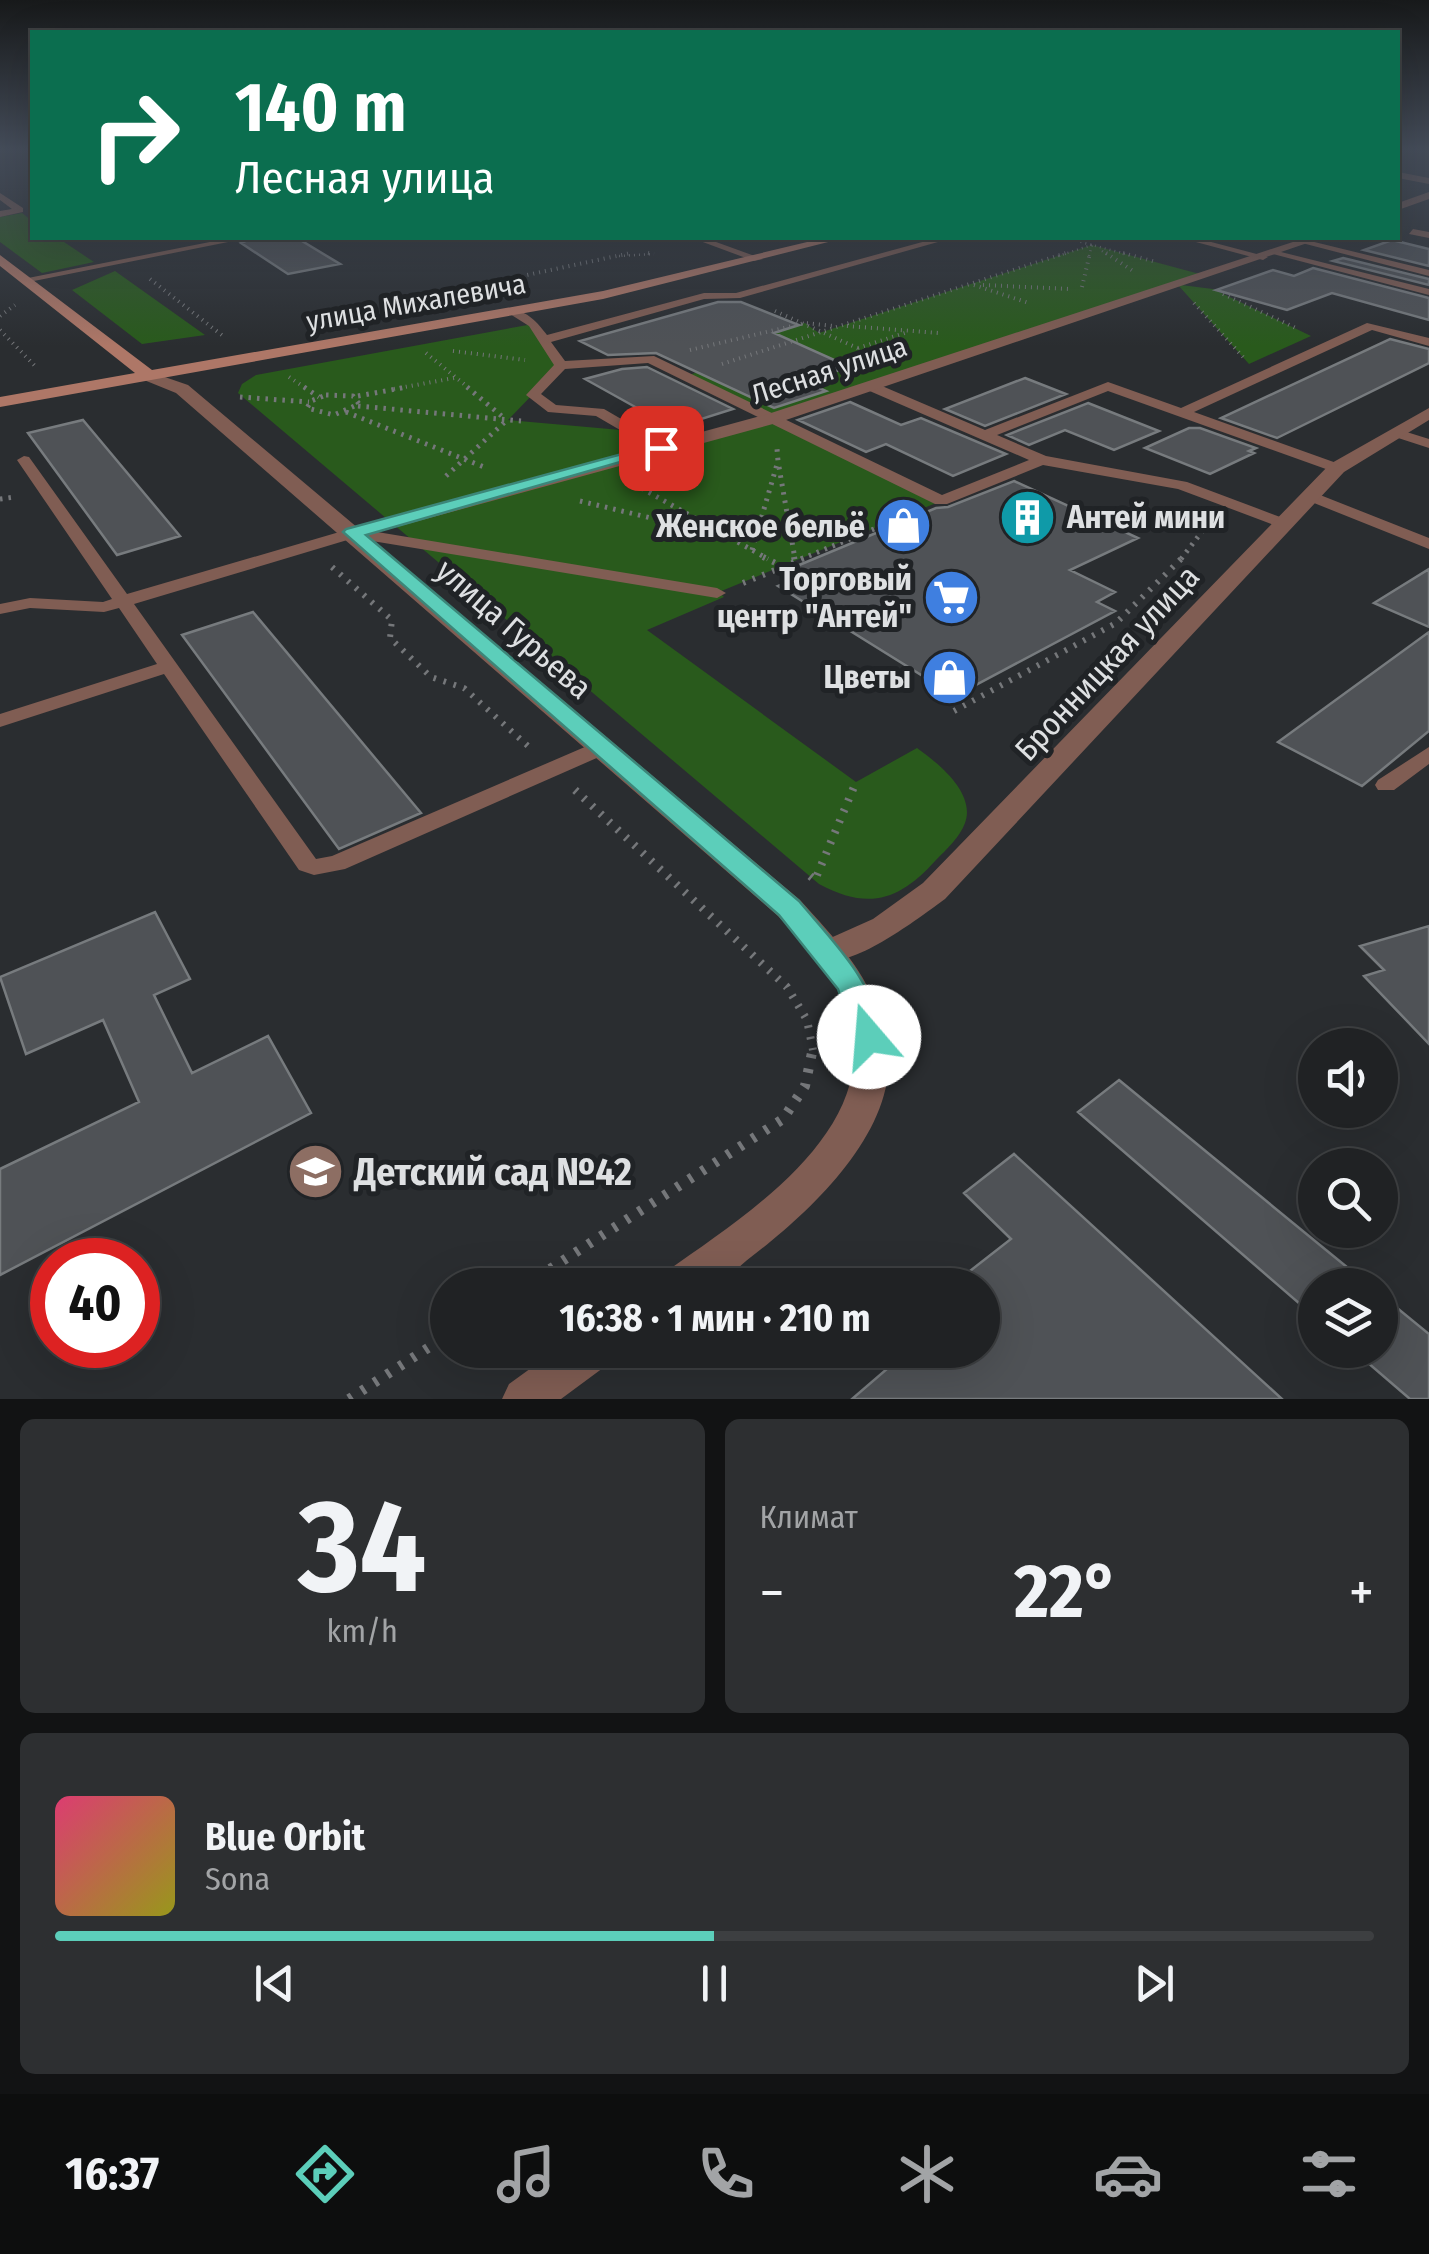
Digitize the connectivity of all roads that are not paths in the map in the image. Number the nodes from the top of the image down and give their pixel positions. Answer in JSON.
{"nodes":[{"id":1,"x":1414,"y":232,"type":"dead end"},
{"id":2,"x":1429,"y":235,"type":"edge"},
{"id":3,"x":232,"y":240,"type":"edge"},
{"id":4,"x":703,"y":240,"type":"edge"},
{"id":5,"x":830,"y":240,"type":"edge"},
{"id":6,"x":940,"y":240,"type":"edge"},
{"id":7,"x":1196,"y":240,"type":"edge"},
{"id":8,"x":1308,"y":240,"type":"edge"},
{"id":9,"x":1315,"y":240,"type":"edge"},
{"id":10,"x":1270,"y":255,"type":"junction"},
{"id":11,"x":758,"y":258,"type":"junction"},
{"id":12,"x":0,"y":259,"type":"edge"},
{"id":13,"x":1429,"y":272,"type":"edge"},
{"id":14,"x":29,"y":279,"type":"junction"},
{"id":15,"x":1429,"y":292,"type":"edge"},
{"id":16,"x":514,"y":312,"type":"junction"},
{"id":17,"x":544,"y":340,"type":"junction"},
{"id":18,"x":1429,"y":342,"type":"edge"},
{"id":19,"x":561,"y":366,"type":"junction"},
{"id":20,"x":150,"y":376,"type":"junction"},
{"id":21,"x":870,"y":386,"type":"junction"},
{"id":22,"x":0,"y":402,"type":"edge"},
{"id":23,"x":1182,"y":412,"type":"junction"},
{"id":24,"x":1429,"y":413,"type":"edge"},
{"id":25,"x":774,"y":418,"type":"junction"},
{"id":26,"x":1397,"y":433,"type":"junction"},
{"id":27,"x":984,"y":435,"type":"junction"},
{"id":28,"x":1429,"y":444,"type":"edge"},
{"id":29,"x":661,"y":448,"type":"junction"},
{"id":30,"x":24,"y":460,"type":"dead end"},
{"id":31,"x":1042,"y":460,"type":"junction"},
{"id":32,"x":1337,"y":468,"type":"junction"},
{"id":33,"x":1310,"y":496,"type":"junction"},
{"id":34,"x":1286,"y":524,"type":"junction"},
{"id":35,"x":353,"y":532,"type":"junction"},
{"id":36,"x":1429,"y":544,"type":"edge"},
{"id":37,"x":718,"y":593,"type":"road end"},
{"id":38,"x":122,"y":603,"type":"junction"},
{"id":39,"x":0,"y":609,"type":"edge"},
{"id":40,"x":166,"y":667,"type":"junction"},
{"id":41,"x":0,"y":720,"type":"edge"},
{"id":42,"x":602,"y":748,"type":"junction"},
{"id":43,"x":1429,"y":754,"type":"edge"},
{"id":44,"x":1386,"y":784,"type":"dead end"},
{"id":45,"x":828,"y":952,"type":"junction"},
{"id":46,"x":704,"y":1268,"type":"edge"},
{"id":47,"x":567,"y":1368,"type":"edge"},
{"id":48,"x":524,"y":1399,"type":"edge"}],
"edges":[{"from":1,"to":2,"type":"lane"},
{"from":3,"to":14,"type":"lane"},
{"from":4,"to":11,"type":"lane"},
{"from":5,"to":11,"type":"main road","name":"улица Михалевича"},
{"from":6,"to":17,"type":"lane"},
{"from":7,"to":10,"type":"lane"},
{"from":8,"to":10,"type":"street","name":"Лесная улица"},
{"from":9,"to":13,"type":"lane"},
{"from":10,"to":15,"type":"lane"},
{"from":10,"to":21,"type":"street","name":"Лесная улица"},
{"from":11,"to":16,"type":"main road","name":"улица Михалевича"},
{"from":12,"to":14,"type":"main road","name":"улица Гурьева"},
{"from":14,"to":20,"type":"main road","name":"улица Гурьева"},
{"from":16,"to":17,"type":"lane"},
{"from":16,"to":20,"type":"main road","name":"улица Михалевича"},
{"from":17,"to":19,"type":"lane"},
{"from":18,"to":23,"type":"lane"},
{"from":19,"to":25,"type":"lane"},
{"from":19,"to":29,"type":"lane"},
{"from":20,"to":22,"type":"main road","name":"улица Михалевича"},
{"from":20,"to":35,"type":"street","name":"улица Гурьева"},
{"from":21,"to":25,"type":"street","name":"Лесная улица"},
{"from":21,"to":27,"type":"lane"},
{"from":23,"to":27,"type":"lane"},
{"from":23,"to":32,"type":"lane"},
{"from":24,"to":26,"type":"street","name":"Бронницкая улица"},
{"from":25,"to":29,"type":"street","name":"Лесная улица"},
{"from":25,"to":31,"type":"lane"},
{"from":26,"to":28,"type":"lane"},
{"from":26,"to":32,"type":"street","name":"Бронницкая улица"},
{"from":27,"to":31,"type":"lane"},
{"from":29,"to":35,"type":"street","name":"Лесная улица"},
{"from":30,"to":38,"type":"lane"},
{"from":31,"to":34,"type":"lane"},
{"from":32,"to":33,"type":"street","name":"Бронницкая улица"},
{"from":33,"to":34,"type":"street","name":"Бронницкая улица"},
{"from":33,"to":36,"type":"lane"},
{"from":34,"to":45,"type":"street","name":"Бронницкая улица"},
{"from":35,"to":37,"type":"lane"},
{"from":35,"to":38,"type":"lane"},
{"from":35,"to":42,"type":"street","name":"улица Гурьева"},
{"from":38,"to":39,"type":"lane"},
{"from":38,"to":40,"type":"lane"},
{"from":40,"to":41,"type":"lane"},
{"from":40,"to":42,"type":"lane"},
{"from":42,"to":45,"type":"street","name":"улица Гурьева"},
{"from":43,"to":44,"type":"lane"},
{"from":45,"to":46,"type":"street","name":"улица Гурьева"},
{"from":47,"to":48,"type":"street"}]}
